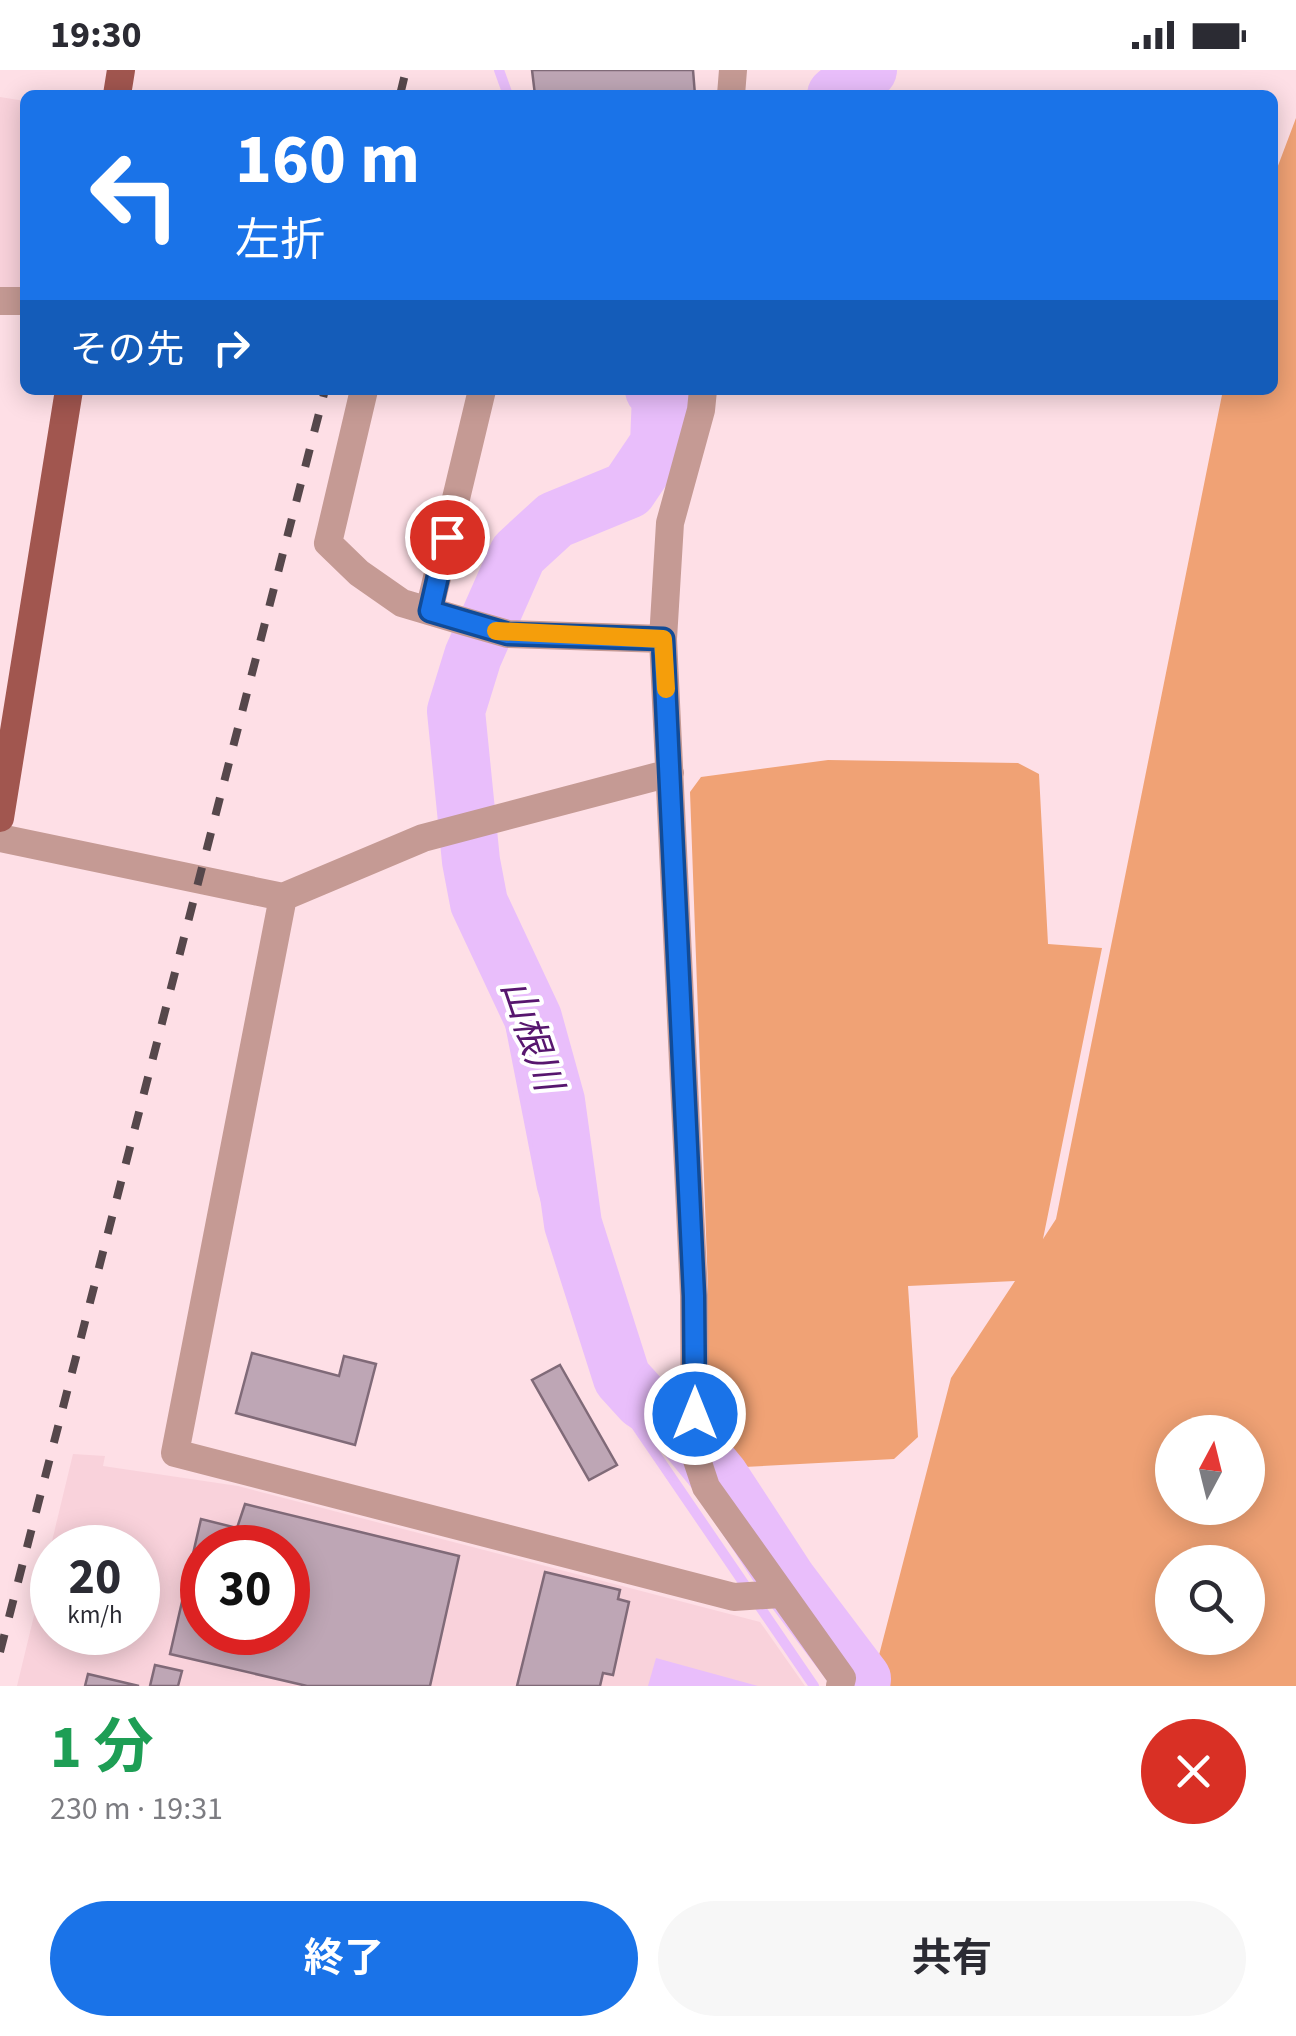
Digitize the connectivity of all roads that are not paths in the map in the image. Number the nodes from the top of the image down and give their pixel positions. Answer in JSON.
{"nodes":[{"id":1,"x":67,"y":395,"type":"edge"},
{"id":2,"x":363,"y":395,"type":"edge"},
{"id":3,"x":481,"y":395,"type":"edge"},
{"id":4,"x":702,"y":395,"type":"edge"},
{"id":5,"x":430,"y":611,"type":"junction"},
{"id":6,"x":663,"y":639,"type":"junction"},
{"id":7,"x":670,"y":773,"type":"junction"},
{"id":8,"x":0,"y":818,"type":"edge"},
{"id":9,"x":0,"y":838,"type":"edge"},
{"id":10,"x":284,"y":896,"type":"junction"},
{"id":11,"x":781,"y":1594,"type":"junction"},
{"id":12,"x":840,"y":1686,"type":"edge"}],
"edges":[{"from":1,"to":8,"type":"main road"},
{"from":2,"to":5,"type":"street"},
{"from":3,"to":5,"type":"street"},
{"from":4,"to":6,"type":"street"},
{"from":5,"to":6,"type":"street"},
{"from":6,"to":7,"type":"street"},
{"from":7,"to":10,"type":"street"},
{"from":7,"to":11,"type":"street"},
{"from":9,"to":10,"type":"street"},
{"from":10,"to":11,"type":"street"},
{"from":11,"to":12,"type":"street"}]}
